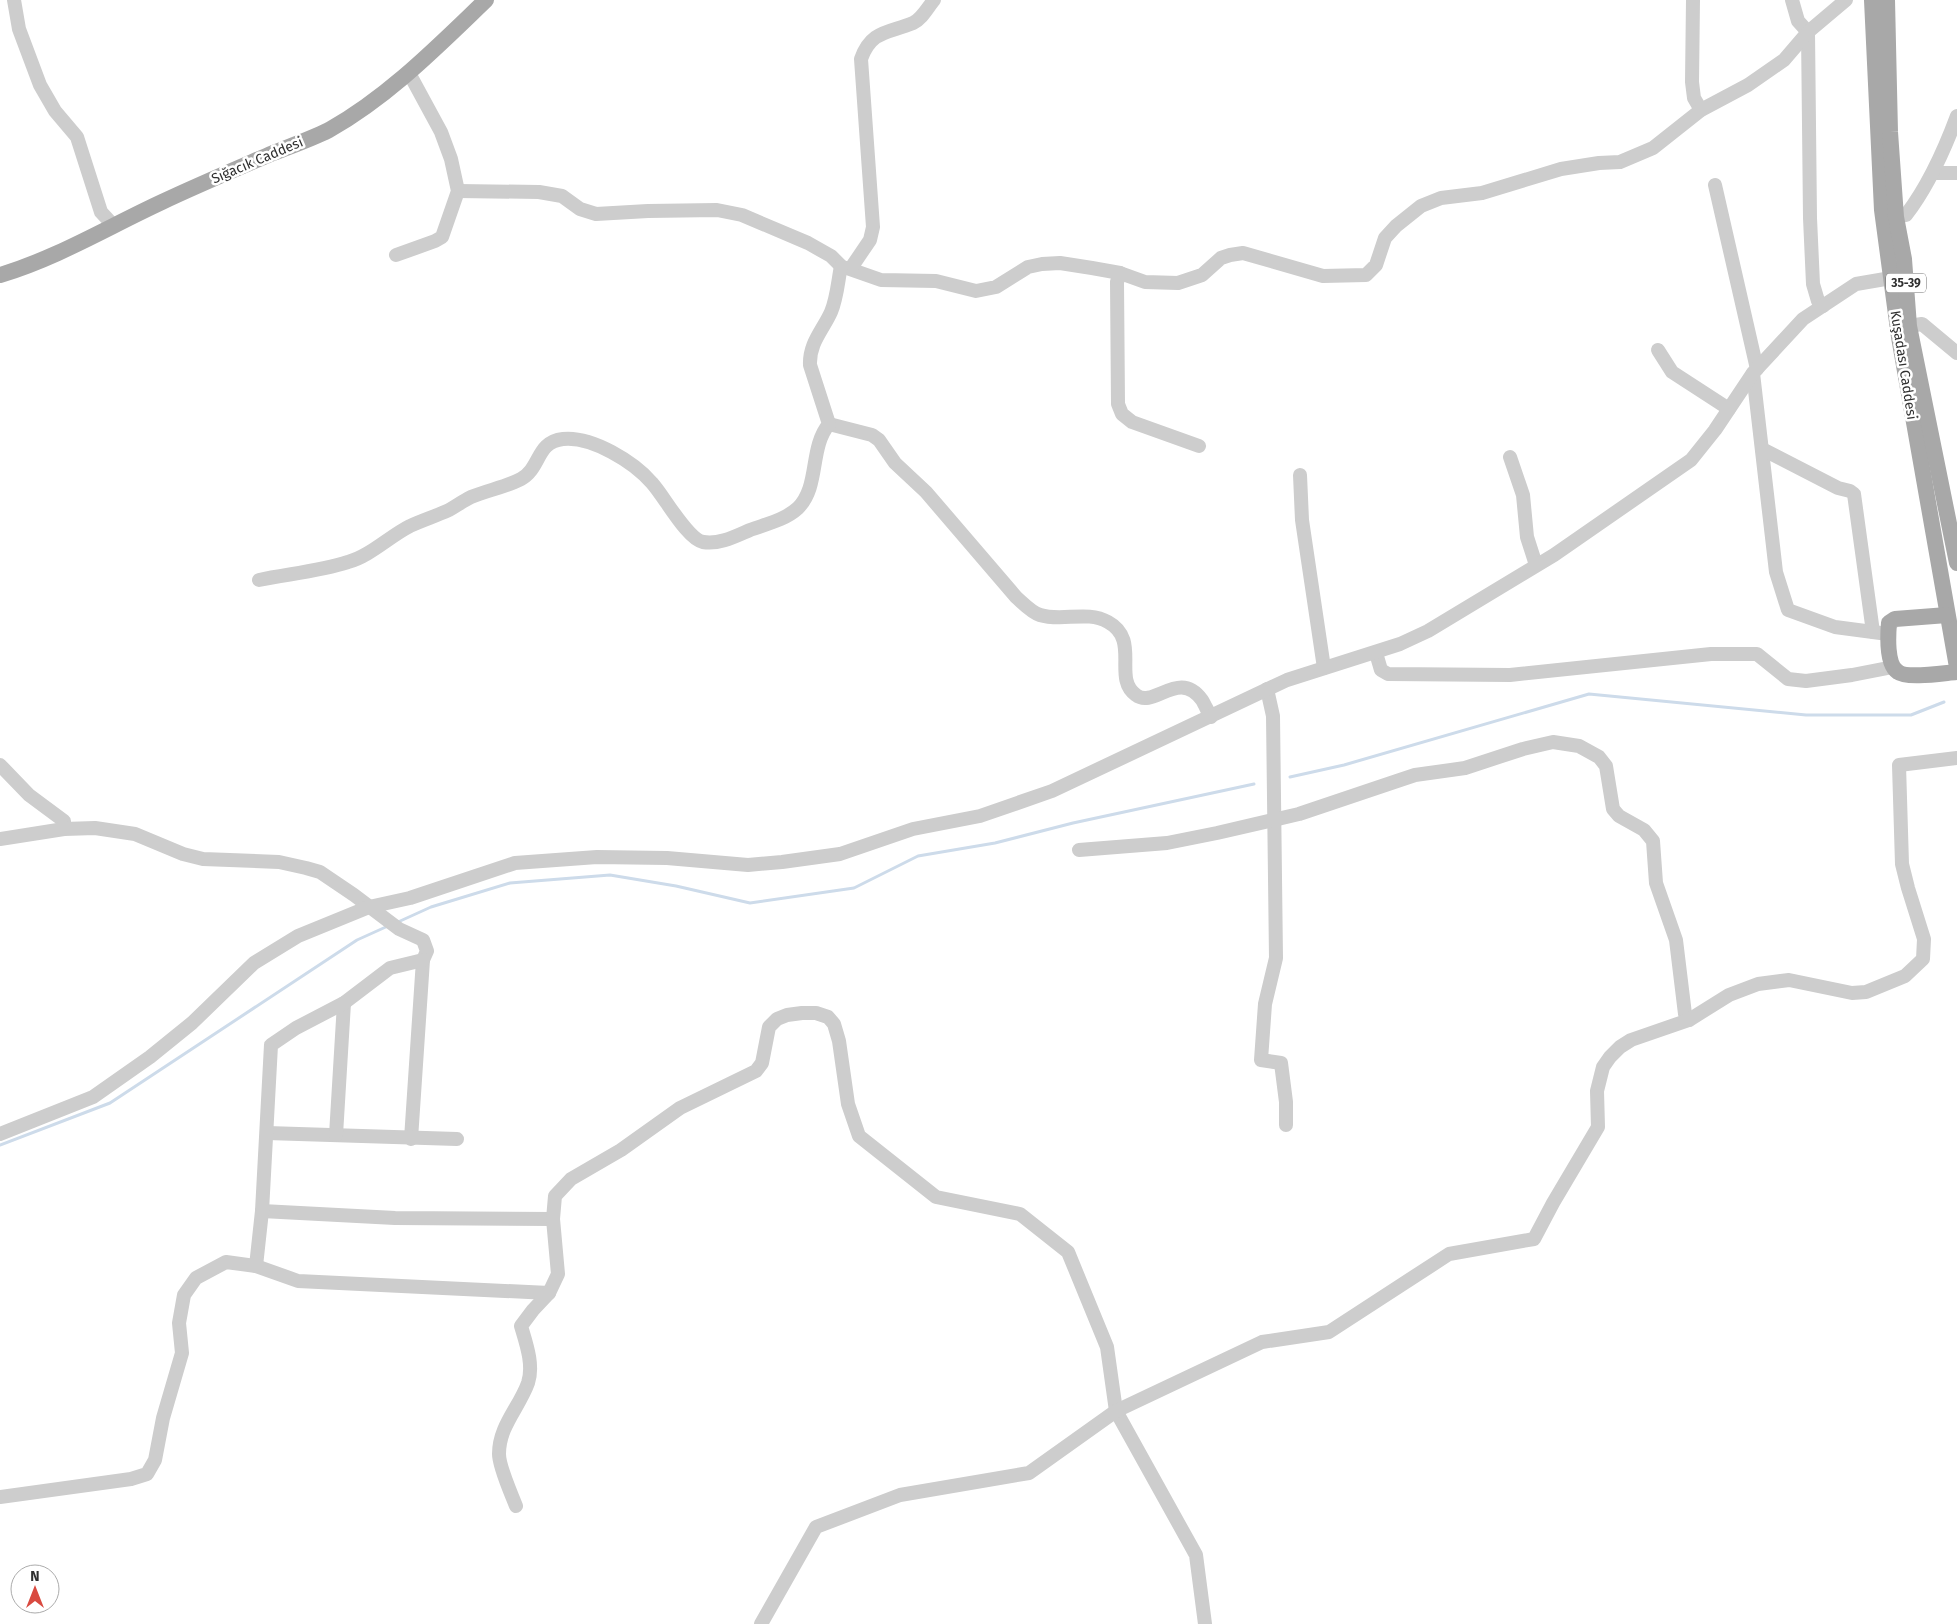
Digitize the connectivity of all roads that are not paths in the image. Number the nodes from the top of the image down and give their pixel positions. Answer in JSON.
{"nodes":[{"id":1,"x":14,"y":0,"type":"edge"},
{"id":2,"x":486,"y":0,"type":"edge"},
{"id":3,"x":934,"y":0,"type":"edge"},
{"id":4,"x":1693,"y":0,"type":"edge"},
{"id":5,"x":1792,"y":0,"type":"edge"},
{"id":6,"x":1846,"y":0,"type":"edge"},
{"id":7,"x":1872,"y":0,"type":"edge"},
{"id":8,"x":1887,"y":0,"type":"edge"},
{"id":9,"x":1808,"y":32,"type":"junction"},
{"id":10,"x":409,"y":74,"type":"junction"},
{"id":11,"x":1701,"y":110,"type":"junction"},
{"id":12,"x":1957,"y":116,"type":"edge"},
{"id":13,"x":1933,"y":173,"type":"junction"},
{"id":14,"x":1957,"y":173,"type":"edge"},
{"id":15,"x":1715,"y":185,"type":"dead end"},
{"id":16,"x":458,"y":191,"type":"junction"},
{"id":17,"x":1896,"y":216,"type":"junction"},
{"id":18,"x":113,"y":225,"type":"junction"},
{"id":19,"x":396,"y":255,"type":"dead end"},
{"id":20,"x":846,"y":267,"type":"junction"},
{"id":21,"x":1120,"y":273,"type":"junction"},
{"id":22,"x":0,"y":276,"type":"edge"},
{"id":23,"x":1891,"y":278,"type":"junction"},
{"id":24,"x":1823,"y":306,"type":"junction"},
{"id":25,"x":1909,"y":326,"type":"junction"},
{"id":26,"x":1658,"y":350,"type":"dead end"},
{"id":27,"x":1957,"y":354,"type":"edge"},
{"id":28,"x":1755,"y":371,"type":"junction"},
{"id":29,"x":1729,"y":410,"type":"junction"},
{"id":30,"x":829,"y":424,"type":"junction"},
{"id":31,"x":1200,"y":446,"type":"dead end"},
{"id":32,"x":1762,"y":449,"type":"junction"},
{"id":33,"x":1510,"y":457,"type":"dead end"},
{"id":34,"x":1300,"y":474,"type":"dead end"},
{"id":35,"x":1957,"y":563,"type":"edge"},
{"id":36,"x":1536,"y":565,"type":"junction"},
{"id":37,"x":259,"y":580,"type":"dead end"},
{"id":38,"x":1947,"y":615,"type":"junction"},
{"id":39,"x":1880,"y":633,"type":"junction"},
{"id":40,"x":1376,"y":653,"type":"junction"},
{"id":41,"x":1893,"y":667,"type":"junction"},
{"id":42,"x":1957,"y":667,"type":"edge"},
{"id":43,"x":1324,"y":668,"type":"junction"},
{"id":44,"x":1957,"y":672,"type":"edge"},
{"id":45,"x":1267,"y":689,"type":"junction"},
{"id":46,"x":1211,"y":717,"type":"junction"},
{"id":47,"x":1957,"y":758,"type":"edge"},
{"id":48,"x":0,"y":765,"type":"edge"},
{"id":49,"x":1275,"y":818,"type":"junction"},
{"id":50,"x":64,"y":829,"type":"junction"},
{"id":51,"x":0,"y":839,"type":"edge"},
{"id":52,"x":1079,"y":850,"type":"dead end"},
{"id":53,"x":369,"y":907,"type":"junction"},
{"id":54,"x":423,"y":960,"type":"junction"},
{"id":55,"x":344,"y":1003,"type":"junction"},
{"id":56,"x":1689,"y":1020,"type":"junction"},
{"id":57,"x":1286,"y":1125,"type":"dead end"},
{"id":58,"x":267,"y":1133,"type":"junction"},
{"id":59,"x":0,"y":1134,"type":"edge"},
{"id":60,"x":336,"y":1135,"type":"junction"},
{"id":61,"x":411,"y":1139,"type":"junction"},
{"id":62,"x":456,"y":1139,"type":"dead end"},
{"id":63,"x":262,"y":1211,"type":"junction"},
{"id":64,"x":553,"y":1219,"type":"junction"},
{"id":65,"x":256,"y":1266,"type":"junction"},
{"id":66,"x":549,"y":1294,"type":"junction"},
{"id":67,"x":1116,"y":1411,"type":"junction"},
{"id":68,"x":0,"y":1497,"type":"edge"},
{"id":69,"x":516,"y":1506,"type":"dead end"},
{"id":70,"x":761,"y":1624,"type":"edge"},
{"id":71,"x":1204,"y":1624,"type":"edge"}],
"edges":[{"from":1,"to":18,"type":"street"},
{"from":2,"to":10,"type":"main road","name":"Sığacık Caddesi"},
{"from":3,"to":20,"type":"street"},
{"from":4,"to":11,"type":"street"},
{"from":5,"to":9,"type":"street"},
{"from":6,"to":9,"type":"street"},
{"from":7,"to":23,"type":"main road","name":"Kuşadası Caddesi","number":"35-39"},
{"from":8,"to":17,"type":"main road","name":"Kuşadası Caddesi","number":"35-39"},
{"from":9,"to":11,"type":"street"},
{"from":9,"to":24,"type":"street"},
{"from":10,"to":16,"type":"street"},
{"from":10,"to":18,"type":"main road","name":"Sığacık Caddesi"},
{"from":11,"to":21,"type":"street"},
{"from":12,"to":13,"type":"street"},
{"from":13,"to":14,"type":"street"},
{"from":13,"to":17,"type":"street"},
{"from":15,"to":28,"type":"street"},
{"from":16,"to":19,"type":"street"},
{"from":16,"to":20,"type":"street"},
{"from":17,"to":25,"type":"main road","name":"Kuşadası Caddesi","number":"35-39"},
{"from":18,"to":22,"type":"main road","name":"Sığacık Caddesi"},
{"from":20,"to":21,"type":"street"},
{"from":20,"to":30,"type":"street"},
{"from":21,"to":31,"type":"street"},
{"from":23,"to":24,"type":"street"},
{"from":23,"to":38,"type":"main road","name":"Kuşadası Caddesi","number":"35-39"},
{"from":24,"to":28,"type":"street"},
{"from":25,"to":27,"type":"street"},
{"from":25,"to":35,"type":"main road","name":"Kuşadası Caddesi","number":"35-39"},
{"from":26,"to":29,"type":"street"},
{"from":28,"to":29,"type":"street"},
{"from":28,"to":32,"type":"street"},
{"from":29,"to":36,"type":"street"},
{"from":30,"to":37,"type":"street"},
{"from":30,"to":46,"type":"street"},
{"from":32,"to":39,"type":"street"},
{"from":32,"to":39,"type":"street"},
{"from":33,"to":36,"type":"street"},
{"from":34,"to":43,"type":"street"},
{"from":36,"to":40,"type":"street"},
{"from":38,"to":39,"type":"main road"},
{"from":38,"to":42,"type":"main road","name":"Kuşadası Caddesi","number":"35-39"},
{"from":39,"to":41,"type":"main road"},
{"from":40,"to":41,"type":"street"},
{"from":40,"to":43,"type":"street"},
{"from":41,"to":44,"type":"main road"},
{"from":43,"to":45,"type":"street"},
{"from":45,"to":46,"type":"street"},
{"from":45,"to":49,"type":"street"},
{"from":46,"to":53,"type":"street"},
{"from":47,"to":56,"type":"street"},
{"from":48,"to":50,"type":"street"},
{"from":49,"to":52,"type":"street"},
{"from":49,"to":56,"type":"street"},
{"from":49,"to":57,"type":"street"},
{"from":50,"to":51,"type":"street"},
{"from":50,"to":53,"type":"street"},
{"from":53,"to":54,"type":"street"},
{"from":53,"to":59,"type":"street"},
{"from":54,"to":55,"type":"street"},
{"from":54,"to":61,"type":"street"},
{"from":55,"to":58,"type":"street"},
{"from":55,"to":60,"type":"street"},
{"from":56,"to":67,"type":"street"},
{"from":58,"to":60,"type":"street"},
{"from":58,"to":63,"type":"street"},
{"from":60,"to":61,"type":"street"},
{"from":61,"to":62,"type":"street"},
{"from":63,"to":64,"type":"street"},
{"from":63,"to":65,"type":"street"},
{"from":64,"to":66,"type":"street"},
{"from":64,"to":67,"type":"street"},
{"from":65,"to":66,"type":"street"},
{"from":65,"to":68,"type":"street"},
{"from":66,"to":69,"type":"street"},
{"from":67,"to":70,"type":"street"},
{"from":67,"to":71,"type":"street"}]}
